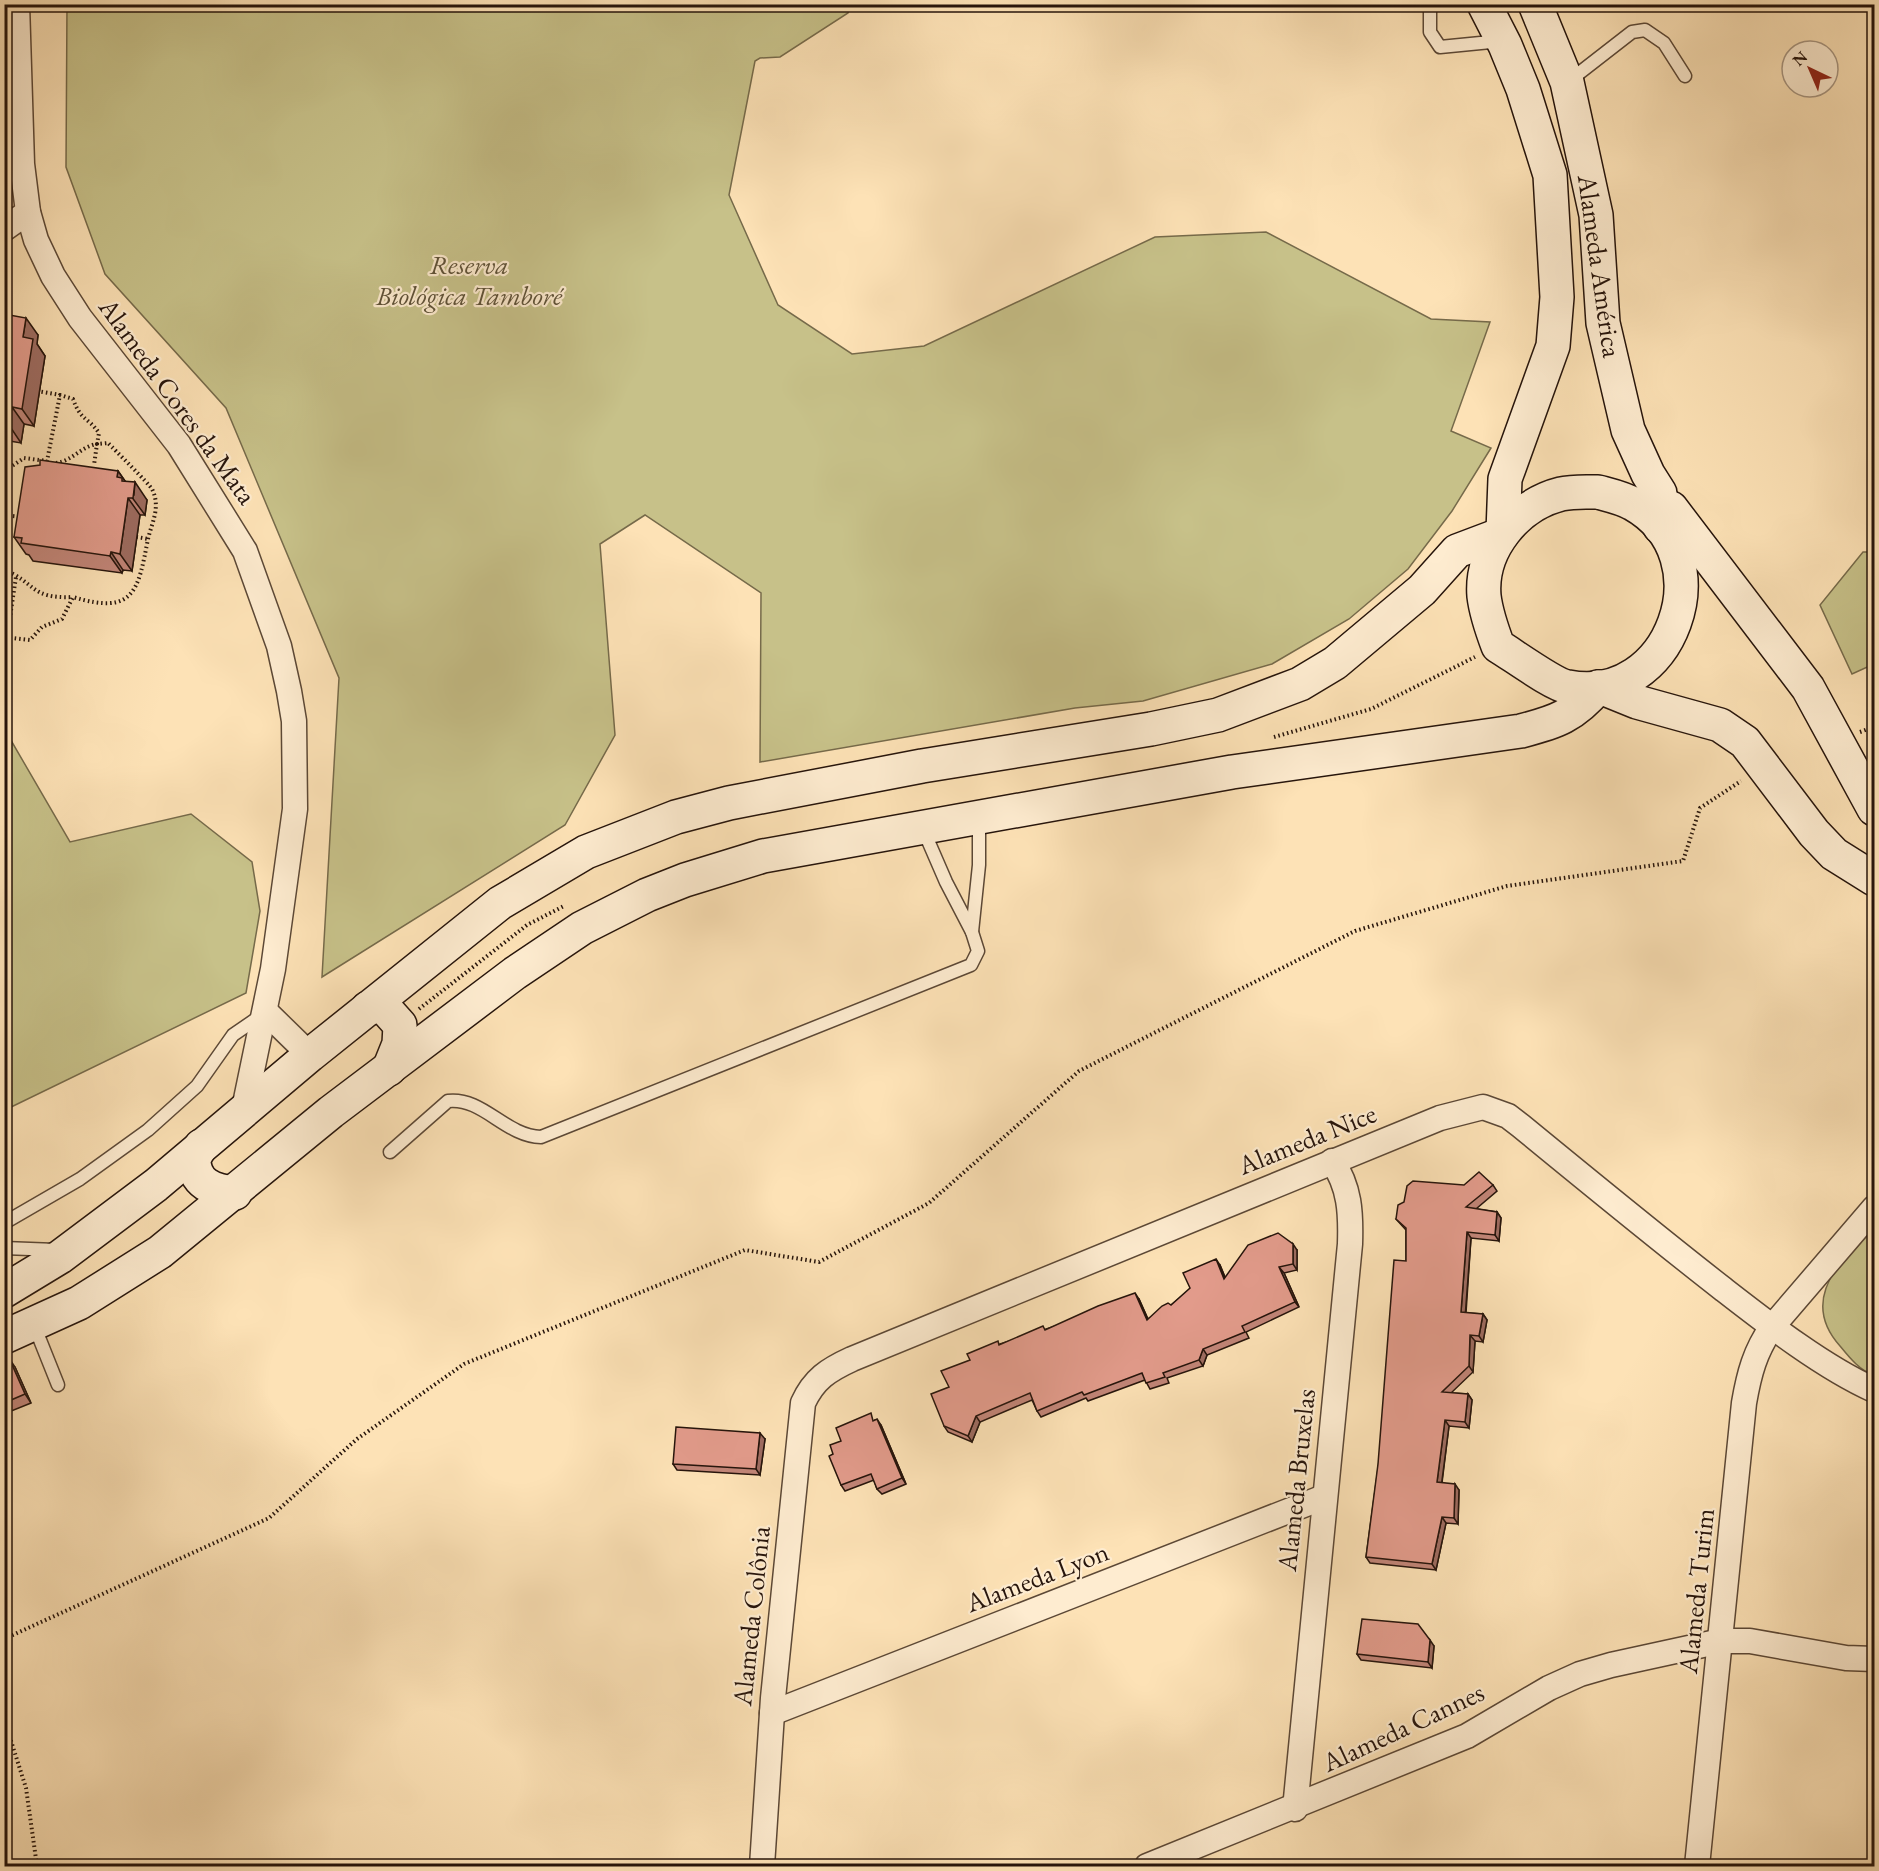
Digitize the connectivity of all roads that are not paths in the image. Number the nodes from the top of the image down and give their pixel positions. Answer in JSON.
{"nodes":[{"id":1,"x":17,"y":4,"type":"edge"},
{"id":2,"x":1430,"y":4,"type":"edge"},
{"id":3,"x":1484,"y":4,"type":"edge"},
{"id":4,"x":1535,"y":4,"type":"edge"},
{"id":5,"x":1503,"y":41,"type":"junction"},
{"id":6,"x":1685,"y":76,"type":"dead end"},
{"id":7,"x":1567,"y":82,"type":"junction"},
{"id":8,"x":28,"y":212,"type":"junction"},
{"id":9,"x":4,"y":229,"type":"edge"},
{"id":10,"x":1506,"y":479,"type":"junction"},
{"id":11,"x":1660,"y":493,"type":"junction"},
{"id":12,"x":1661,"y":528,"type":"junction"},
{"id":13,"x":1502,"y":533,"type":"junction"},
{"id":14,"x":1695,"y":542,"type":"junction"},
{"id":15,"x":1457,"y":551,"type":"junction"},
{"id":16,"x":1599,"y":687,"type":"junction"},
{"id":17,"x":1637,"y":702,"type":"junction"},
{"id":18,"x":1567,"y":717,"type":"junction"},
{"id":19,"x":1875,"y":809,"type":"edge"},
{"id":20,"x":979,"y":819,"type":"junction"},
{"id":21,"x":923,"y":829,"type":"junction"},
{"id":22,"x":1875,"y":879,"type":"edge"},
{"id":23,"x":972,"y":932,"type":"junction"},
{"id":24,"x":368,"y":1008,"type":"junction"},
{"id":25,"x":266,"y":1012,"type":"junction"},
{"id":26,"x":310,"y":1055,"type":"junction"},
{"id":27,"x":389,"y":1069,"type":"junction"},
{"id":28,"x":244,"y":1109,"type":"junction"},
{"id":29,"x":201,"y":1146,"type":"junction"},
{"id":30,"x":390,"y":1152,"type":"dead end"},
{"id":31,"x":1332,"y":1161,"type":"junction"},
{"id":32,"x":234,"y":1194,"type":"junction"},
{"id":33,"x":1875,"y":1208,"type":"edge"},
{"id":34,"x":4,"y":1223,"type":"edge"},
{"id":35,"x":4,"y":1248,"type":"edge"},
{"id":36,"x":69,"y":1250,"type":"junction"},
{"id":37,"x":4,"y":1291,"type":"edge"},
{"id":38,"x":1772,"y":1327,"type":"junction"},
{"id":39,"x":19,"y":1330,"type":"edge"},
{"id":40,"x":820,"y":1376,"type":"joint"},
{"id":41,"x":58,"y":1385,"type":"dead end"},
{"id":42,"x":1875,"y":1390,"type":"edge"},
{"id":43,"x":1324,"y":1497,"type":"junction"},
{"id":44,"x":1721,"y":1641,"type":"junction"},
{"id":45,"x":1875,"y":1659,"type":"edge"},
{"id":46,"x":772,"y":1713,"type":"junction"},
{"id":47,"x":1295,"y":1809,"type":"junction"},
{"id":48,"x":762,"y":1866,"type":"edge"},
{"id":49,"x":1147,"y":1866,"type":"edge"},
{"id":50,"x":1697,"y":1866,"type":"edge"}],
"edges":[{"from":1,"to":8,"type":"street","name":"Alameda Cores da Mata"},
{"from":2,"to":5,"type":"lane"},
{"from":3,"to":5,"type":"main road","name":"Alameda América"},
{"from":4,"to":7,"type":"main road","name":"Alameda América"},
{"from":5,"to":10,"type":"main road","name":"Alameda América"},
{"from":6,"to":7,"type":"lane"},
{"from":7,"to":11,"type":"main road","name":"Alameda América"},
{"from":8,"to":9,"type":"street"},
{"from":8,"to":25,"type":"street","name":"Alameda Cores da Mata"},
{"from":10,"to":13,"type":"main road","name":"Alameda América"},
{"from":10,"to":15,"type":"main road","name":"Alameda América"},
{"from":11,"to":12,"type":"main road"},
{"from":11,"to":14,"type":"main road","name":"Alameda América"},
{"from":12,"to":13,"type":"main road"},
{"from":12,"to":14,"type":"main road"},
{"from":12,"to":16,"type":"main road"},
{"from":13,"to":15,"type":"main road"},
{"from":13,"to":16,"type":"main road"},
{"from":14,"to":19,"type":"main road","name":"Alameda América"},
{"from":15,"to":24,"type":"main road","name":"Alameda América"},
{"from":16,"to":17,"type":"main road"},
{"from":16,"to":18,"type":"main road"},
{"from":17,"to":18,"type":"main road"},
{"from":17,"to":22,"type":"main road"},
{"from":18,"to":20,"type":"main road"},
{"from":20,"to":21,"type":"main road"},
{"from":20,"to":23,"type":"lane"},
{"from":21,"to":23,"type":"lane"},
{"from":21,"to":27,"type":"main road"},
{"from":23,"to":30,"type":"lane"},
{"from":24,"to":26,"type":"main road","name":"Alameda América"},
{"from":24,"to":27,"type":"main road"},
{"from":25,"to":26,"type":"street"},
{"from":25,"to":28,"type":"street","name":"Alameda Cores da Mata"},
{"from":25,"to":34,"type":"lane"},
{"from":26,"to":28,"type":"main road","name":"Alameda América"},
{"from":27,"to":32,"type":"main road"},
{"from":28,"to":29,"type":"main road","name":"Alameda América"},
{"from":29,"to":32,"type":"main road"},
{"from":29,"to":36,"type":"main road","name":"Alameda América"},
{"from":31,"to":38,"type":"street","name":"Alameda Nice"},
{"from":31,"to":40,"type":"street","name":"Alameda Nice"},
{"from":31,"to":43,"type":"street","name":"Alameda Bruxelas"},
{"from":32,"to":39,"type":"main road"},
{"from":33,"to":38,"type":"street","name":"Alameda Turim"},
{"from":35,"to":36,"type":"lane"},
{"from":36,"to":37,"type":"main road","name":"Alameda América"},
{"from":38,"to":42,"type":"street","name":"Alameda Nice"},
{"from":38,"to":44,"type":"street","name":"Alameda Turim"},
{"from":39,"to":41,"type":"lane"},
{"from":40,"to":46,"type":"street","name":"Alameda Colônia"},
{"from":43,"to":46,"type":"street","name":"Alameda Lyon"},
{"from":43,"to":47,"type":"street","name":"Alameda Bruxelas"},
{"from":44,"to":45,"type":"street","name":"Alameda Cannes"},
{"from":44,"to":47,"type":"street","name":"Alameda Cannes"},
{"from":44,"to":50,"type":"street","name":"Alameda Turim"},
{"from":46,"to":48,"type":"street","name":"Alameda Colônia"},
{"from":47,"to":49,"type":"street","name":"Alameda Cannes"}]}
